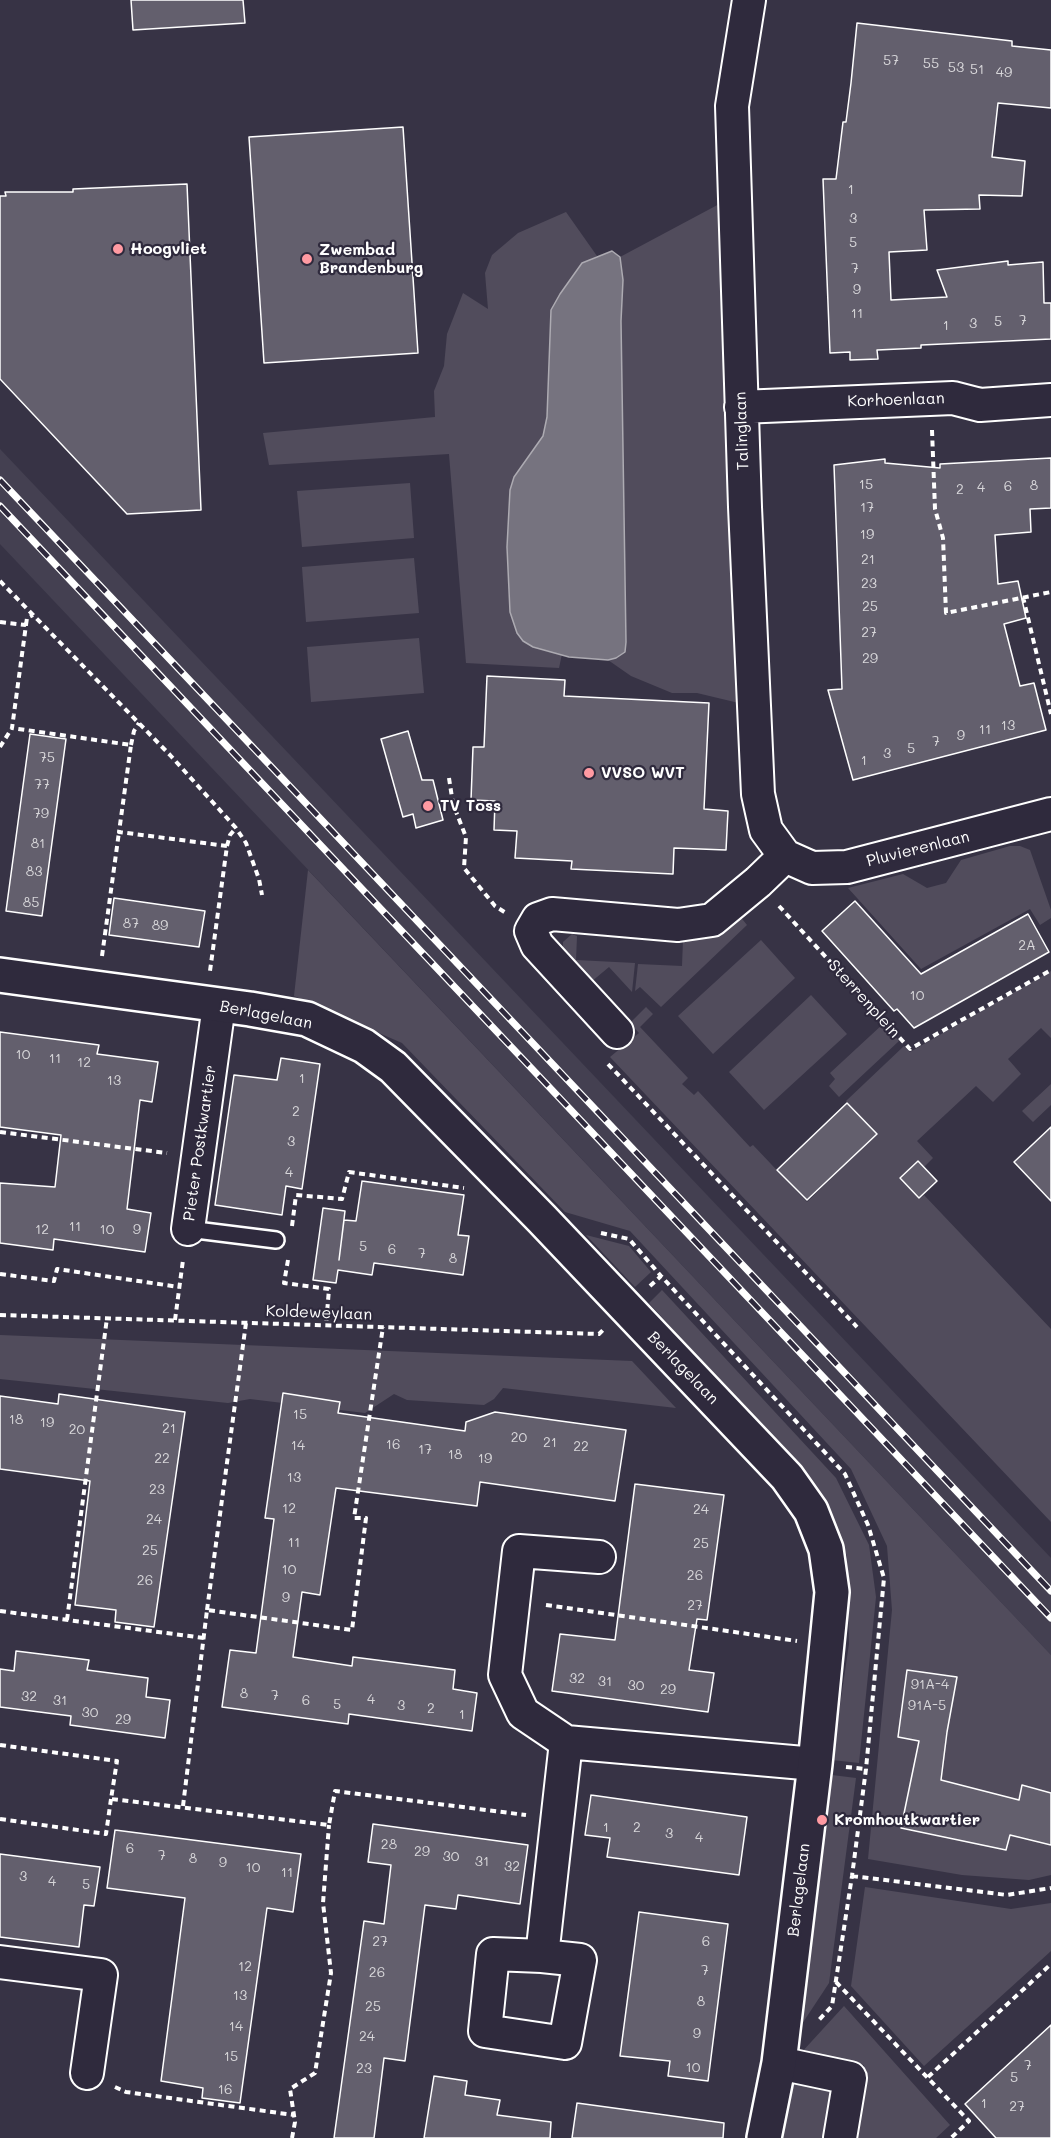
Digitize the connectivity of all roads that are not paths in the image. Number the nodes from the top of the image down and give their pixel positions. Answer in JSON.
{"nodes":[{"id":1,"x":749,"y":0,"type":"edge"},
{"id":2,"x":1051,"y":400,"type":"edge"},
{"id":3,"x":741,"y":407,"type":"junction"},
{"id":4,"x":1050,"y":816,"type":"edge"},
{"id":5,"x":785,"y":856,"type":"junction"},
{"id":6,"x":0,"y":975,"type":"edge"},
{"id":7,"x":212,"y":1004,"type":"junction"},
{"id":8,"x":617,"y":1032,"type":"road end"},
{"id":9,"x":188,"y":1229,"type":"joint"},
{"id":10,"x":276,"y":1240,"type":"dead end"},
{"id":11,"x":599,"y":1557,"type":"dead end"},
{"id":12,"x":566,"y":1742,"type":"junction"},
{"id":13,"x":815,"y":1764,"type":"junction"},
{"id":14,"x":542,"y":1956,"type":"dead end"},
{"id":15,"x":0,"y":1962,"type":"edge"},
{"id":16,"x":779,"y":2063,"type":"junction"},
{"id":17,"x":87,"y":2073,"type":"road end"},
{"id":18,"x":764,"y":2138,"type":"edge"},
{"id":19,"x":840,"y":2138,"type":"edge"}],
"edges":[{"from":1,"to":3,"type":"street","name":"Talinglaan"},
{"from":2,"to":3,"type":"street","name":"Korhoenlaan"},
{"from":3,"to":5,"type":"street","name":"Talinglaan"},
{"from":4,"to":5,"type":"street","name":"Pluvierenlaan"},
{"from":5,"to":8,"type":"street"},
{"from":6,"to":7,"type":"street","name":"Berlagelaan"},
{"from":7,"to":9,"type":"street","name":"Pieter Postkwartier"},
{"from":7,"to":13,"type":"street","name":"Berlagelaan"},
{"from":9,"to":10,"type":"lane","name":"Pieter Postkwartier"},
{"from":11,"to":12,"type":"street"},
{"from":12,"to":13,"type":"street"},
{"from":12,"to":14,"type":"street"},
{"from":13,"to":16,"type":"street","name":"Berlagelaan"},
{"from":15,"to":17,"type":"street"},
{"from":16,"to":18,"type":"street","name":"Berlagelaan"},
{"from":16,"to":19,"type":"street"}]}
